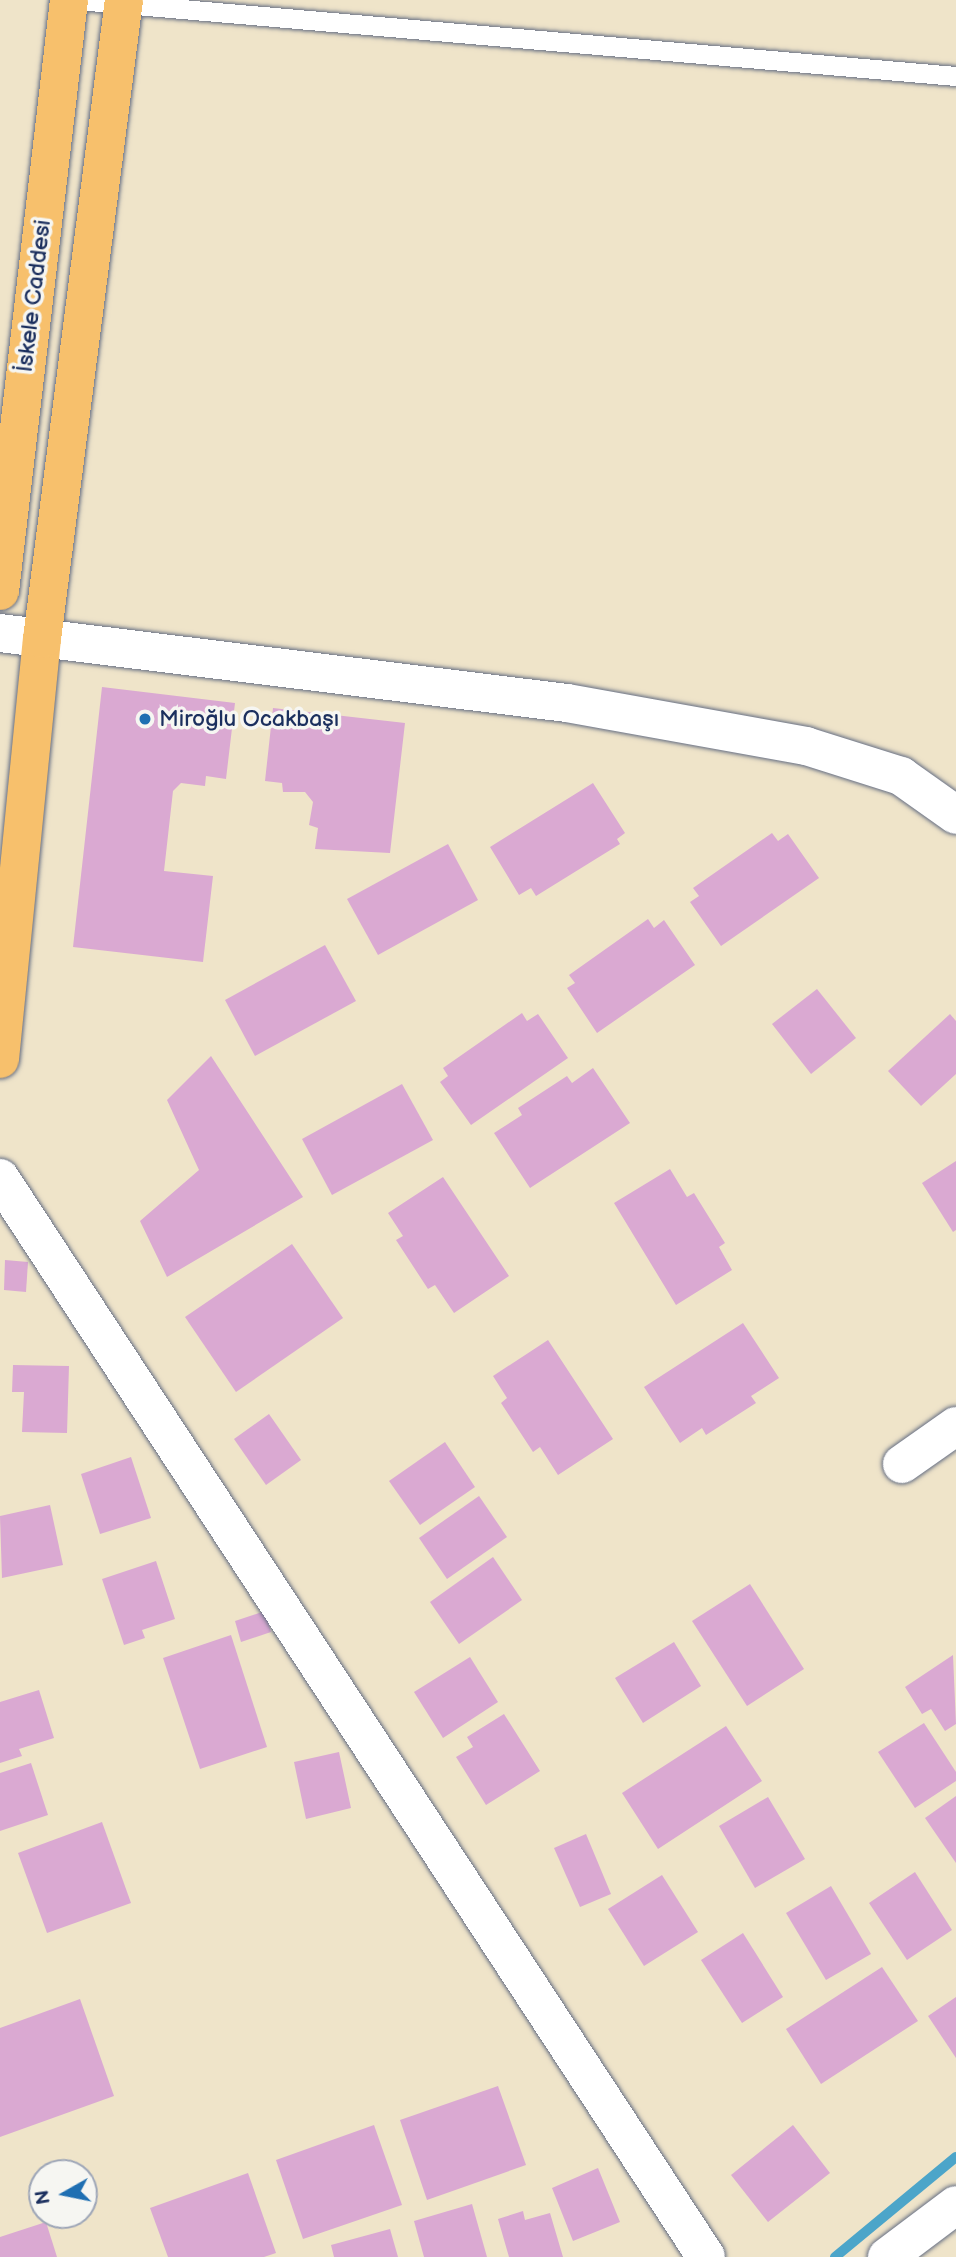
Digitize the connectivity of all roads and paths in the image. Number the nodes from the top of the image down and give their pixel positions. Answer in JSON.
{"nodes":[{"id":1,"x":69,"y":0,"type":"edge"},
{"id":2,"x":78,"y":0,"type":"edge"},
{"id":3,"x":123,"y":2,"type":"edge"},
{"id":4,"x":956,"y":76,"type":"edge"},
{"id":5,"x":0,"y":591,"type":"edge"},
{"id":6,"x":0,"y":633,"type":"edge"},
{"id":7,"x":42,"y":639,"type":"junction"},
{"id":8,"x":956,"y":815,"type":"edge"},
{"id":9,"x":0,"y":1059,"type":"edge"},
{"id":10,"x":0,"y":1178,"type":"edge"},
{"id":11,"x":956,"y":1426,"type":"edge"},
{"id":12,"x":902,"y":1464,"type":"dead end"},
{"id":13,"x":956,"y":2206,"type":"edge"},
{"id":14,"x":706,"y":2257,"type":"edge"},
{"id":15,"x":887,"y":2257,"type":"edge"}],
"edges":[{"from":1,"to":5,"type":"main road","name":"İskele Caddesi"},
{"from":2,"to":3,"type":"lane"},
{"from":3,"to":4,"type":"lane"},
{"from":3,"to":7,"type":"main road"},
{"from":6,"to":7,"type":"street"},
{"from":7,"to":8,"type":"street"},
{"from":7,"to":9,"type":"main road"},
{"from":10,"to":14,"type":"street"},
{"from":11,"to":12,"type":"street"},
{"from":13,"to":15,"type":"street"}]}
